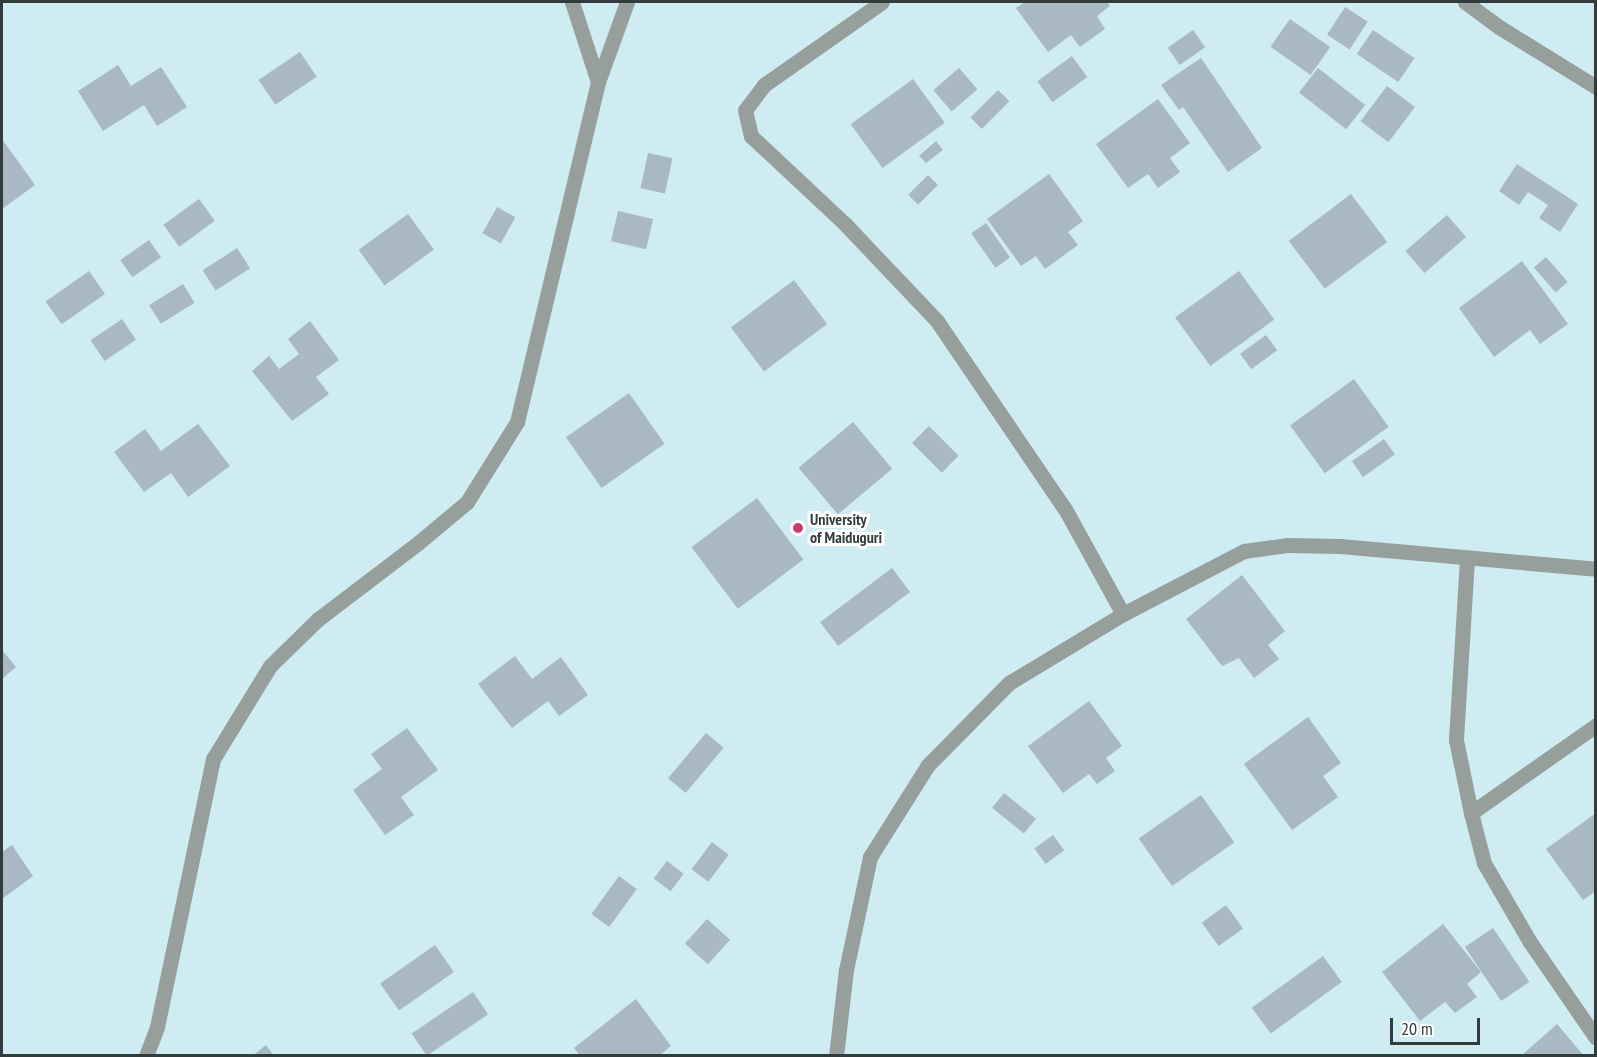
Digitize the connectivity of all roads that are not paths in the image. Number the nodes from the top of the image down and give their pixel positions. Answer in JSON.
{"nodes":[{"id":1,"x":572,"y":2,"type":"edge"},
{"id":2,"x":627,"y":2,"type":"edge"},
{"id":3,"x":882,"y":2,"type":"edge"},
{"id":4,"x":1466,"y":2,"type":"edge"},
{"id":5,"x":598,"y":82,"type":"junction"},
{"id":6,"x":1596,"y":87,"type":"edge"},
{"id":7,"x":1467,"y":559,"type":"junction"},
{"id":8,"x":1596,"y":569,"type":"edge"},
{"id":9,"x":1123,"y":614,"type":"junction"},
{"id":10,"x":1596,"y":725,"type":"edge"},
{"id":11,"x":1471,"y":813,"type":"junction"},
{"id":12,"x":1596,"y":1038,"type":"edge"},
{"id":13,"x":146,"y":1056,"type":"edge"},
{"id":14,"x":836,"y":1056,"type":"edge"}],
"edges":[{"from":1,"to":5,"type":"street"},
{"from":2,"to":5,"type":"street"},
{"from":3,"to":9,"type":"street"},
{"from":4,"to":6,"type":"street"},
{"from":5,"to":13,"type":"street"},
{"from":7,"to":8,"type":"street"},
{"from":7,"to":9,"type":"street"},
{"from":7,"to":11,"type":"street"},
{"from":9,"to":14,"type":"street"},
{"from":10,"to":11,"type":"street"},
{"from":11,"to":12,"type":"street"}]}
